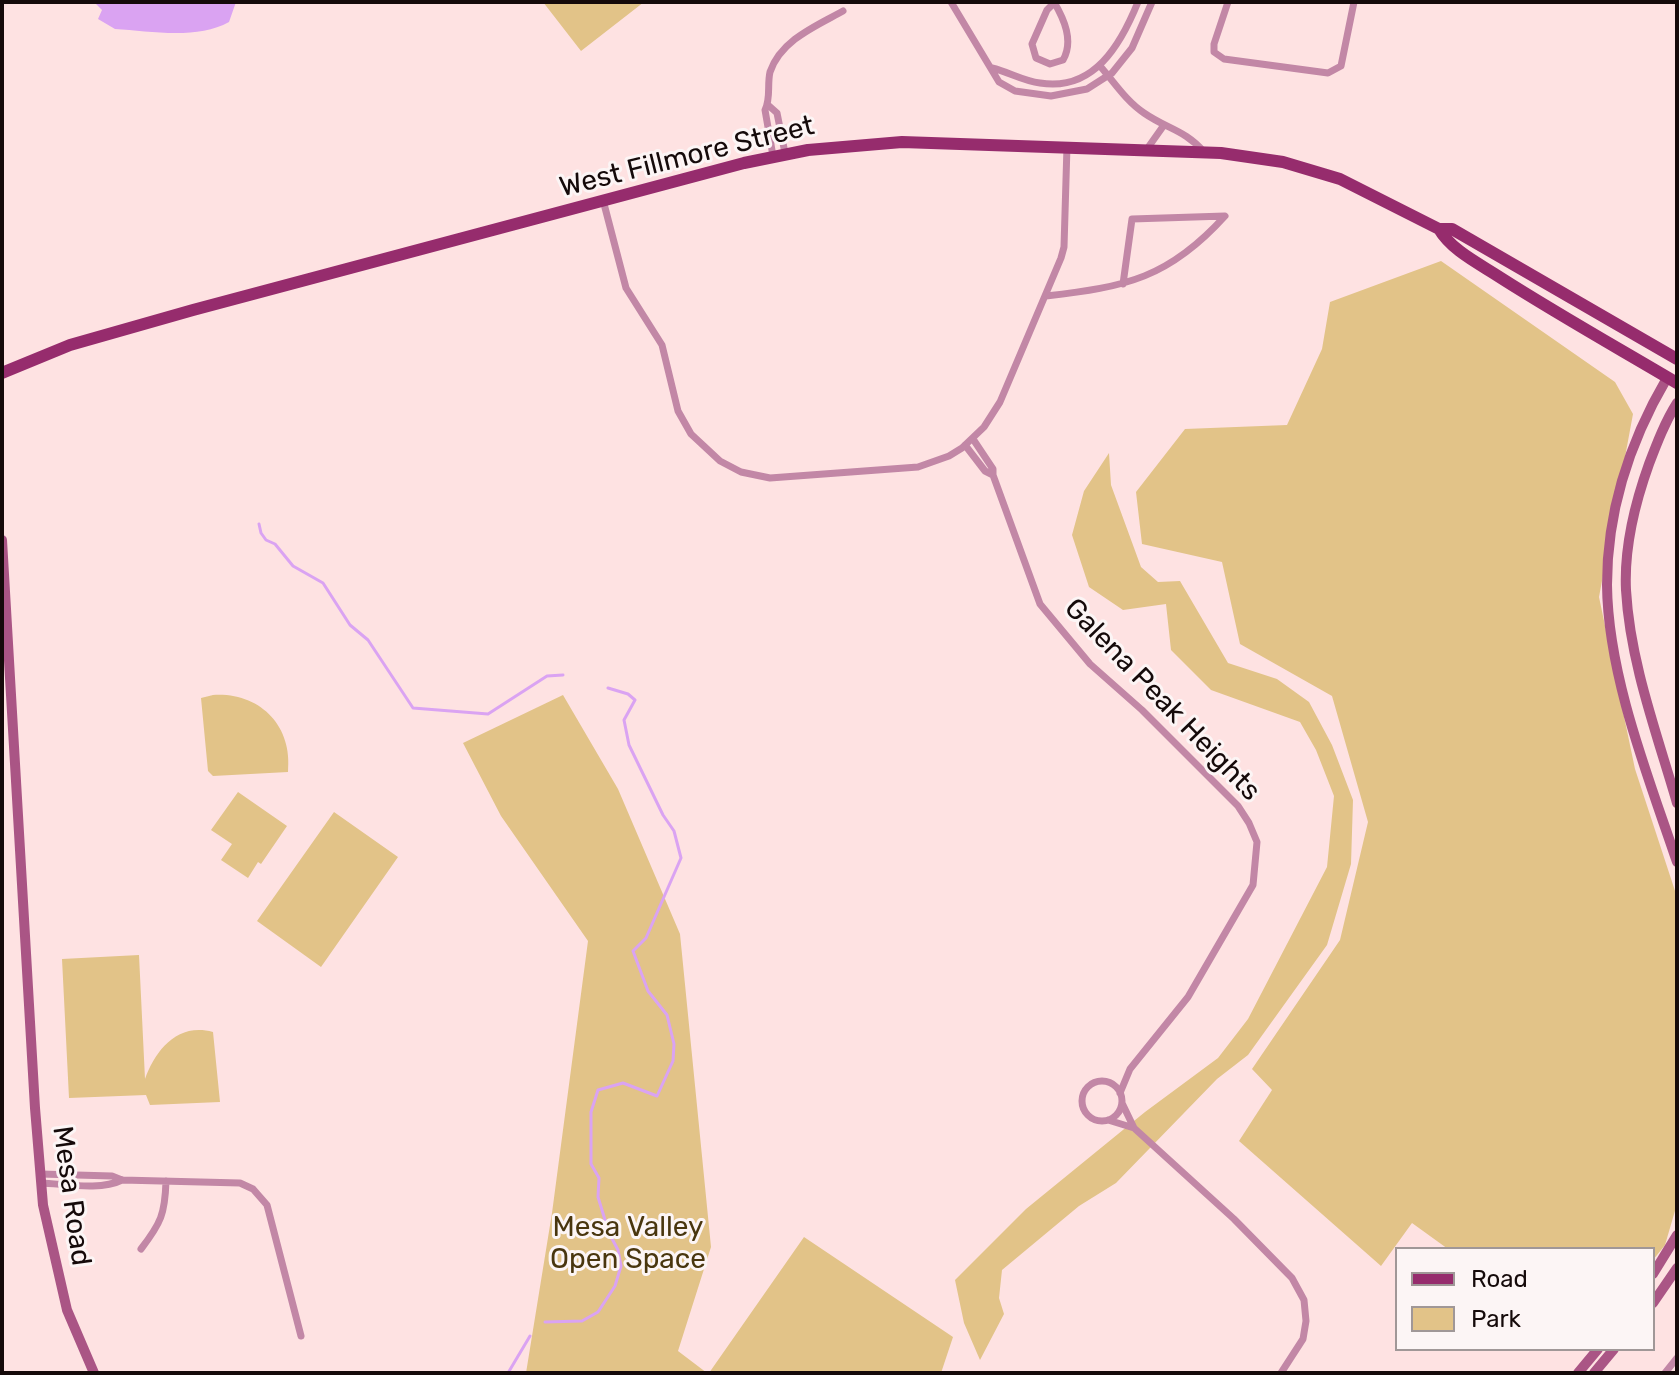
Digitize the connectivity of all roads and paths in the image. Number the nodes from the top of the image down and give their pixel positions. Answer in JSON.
{"nodes":[{"id":1,"x":951,"y":2,"type":"edge"},
{"id":2,"x":1054,"y":2,"type":"edge"},
{"id":3,"x":1138,"y":2,"type":"edge"},
{"id":4,"x":1152,"y":2,"type":"edge"},
{"id":5,"x":1228,"y":2,"type":"edge"},
{"id":6,"x":1354,"y":2,"type":"edge"},
{"id":7,"x":843,"y":11,"type":"dead end"},
{"id":8,"x":1100,"y":66,"type":"junction"},
{"id":9,"x":992,"y":68,"type":"junction"},
{"id":10,"x":1108,"y":76,"type":"junction"},
{"id":11,"x":768,"y":105,"type":"junction"},
{"id":12,"x":1164,"y":125,"type":"junction"},
{"id":13,"x":1067,"y":146,"type":"junction"},
{"id":14,"x":1146,"y":150,"type":"junction"},
{"id":15,"x":1205,"y":153,"type":"junction"},
{"id":16,"x":779,"y":155,"type":"junction"},
{"id":17,"x":603,"y":200,"type":"junction"},
{"id":18,"x":1439,"y":229,"type":"junction"},
{"id":19,"x":1123,"y":284,"type":"junction"},
{"id":20,"x":1046,"y":296,"type":"junction"},
{"id":21,"x":1677,"y":360,"type":"edge"},
{"id":22,"x":2,"y":373,"type":"edge"},
{"id":23,"x":1672,"y":380,"type":"edge"},
{"id":24,"x":1677,"y":403,"type":"edge"},
{"id":25,"x":973,"y":439,"type":"junction"},
{"id":26,"x":965,"y":445,"type":"junction"},
{"id":27,"x":993,"y":475,"type":"junction"},
{"id":28,"x":2,"y":540,"type":"edge"},
{"id":29,"x":4,"y":611,"type":"edge"},
{"id":30,"x":1677,"y":803,"type":"edge"},
{"id":31,"x":1677,"y":862,"type":"edge"},
{"id":32,"x":1130,"y":1069,"type":"junction"},
{"id":33,"x":1108,"y":1082,"type":"junction"},
{"id":34,"x":1120,"y":1093,"type":"junction"},
{"id":35,"x":1122,"y":1103,"type":"junction"},
{"id":36,"x":1108,"y":1120,"type":"junction"},
{"id":37,"x":1134,"y":1128,"type":"junction"},
{"id":38,"x":76,"y":1175,"type":"junction"},
{"id":39,"x":41,"y":1179,"type":"junction"},
{"id":40,"x":122,"y":1180,"type":"junction"},
{"id":41,"x":166,"y":1181,"type":"junction"},
{"id":42,"x":75,"y":1184,"type":"junction"},
{"id":43,"x":1677,"y":1235,"type":"edge"},
{"id":44,"x":141,"y":1249,"type":"dead end"},
{"id":45,"x":1677,"y":1268,"type":"edge"},
{"id":46,"x":1655,"y":1271,"type":"edge"},
{"id":47,"x":1655,"y":1300,"type":"edge"},
{"id":48,"x":301,"y":1336,"type":"dead end"},
{"id":49,"x":1596,"y":1351,"type":"edge"},
{"id":50,"x":1612,"y":1351,"type":"edge"},
{"id":51,"x":1677,"y":1358,"type":"edge"},
{"id":52,"x":94,"y":1373,"type":"edge"},
{"id":53,"x":1281,"y":1373,"type":"edge"},
{"id":54,"x":1578,"y":1373,"type":"edge"},
{"id":55,"x":1594,"y":1373,"type":"edge"},
{"id":56,"x":1665,"y":1373,"type":"edge"}],
"edges":[{"from":1,"to":9,"type":"street"},
{"from":2,"to":2,"type":"street"},
{"from":3,"to":8,"type":"street"},
{"from":4,"to":10,"type":"street"},
{"from":5,"to":6,"type":"street"},
{"from":7,"to":11,"type":"street"},
{"from":8,"to":9,"type":"street"},
{"from":8,"to":10,"type":"street"},
{"from":9,"to":10,"type":"street"},
{"from":10,"to":12,"type":"street"},
{"from":11,"to":16,"type":"street"},
{"from":11,"to":16,"type":"street"},
{"from":12,"to":14,"type":"street"},
{"from":12,"to":15,"type":"street"},
{"from":13,"to":14,"type":"main road","name":"West Fillmore Street"},
{"from":13,"to":16,"type":"main road","name":"West Fillmore Street"},
{"from":13,"to":20,"type":"street"},
{"from":14,"to":15,"type":"main road","name":"West Fillmore Street"},
{"from":15,"to":18,"type":"main road","name":"West Fillmore Street"},
{"from":16,"to":17,"type":"main road","name":"West Fillmore Street"},
{"from":17,"to":22,"type":"main road","name":"West Fillmore Street"},
{"from":17,"to":26,"type":"street"},
{"from":18,"to":21,"type":"main road","name":"West Fillmore Street"},
{"from":18,"to":23,"type":"main road","name":"West Fillmore Street"},
{"from":19,"to":19,"type":"street"},
{"from":19,"to":20,"type":"street"},
{"from":20,"to":25,"type":"street"},
{"from":21,"to":23,"type":"main road"},
{"from":23,"to":31,"type":"main road"},
{"from":24,"to":30,"type":"main road"},
{"from":25,"to":26,"type":"street"},
{"from":25,"to":27,"type":"street","name":"Galena Peak Heights"},
{"from":26,"to":27,"type":"street","name":"Galena Peak Heights"},
{"from":27,"to":32,"type":"street","name":"Galena Peak Heights"},
{"from":28,"to":29,"type":"main road","name":"Mesa Road"},
{"from":29,"to":39,"type":"main road","name":"Mesa Road"},
{"from":32,"to":33,"type":"street"},
{"from":32,"to":34,"type":"street"},
{"from":33,"to":34,"type":"street"},
{"from":33,"to":36,"type":"street"},
{"from":34,"to":35,"type":"street"},
{"from":35,"to":36,"type":"street"},
{"from":35,"to":37,"type":"street"},
{"from":36,"to":37,"type":"street"},
{"from":37,"to":53,"type":"street"},
{"from":38,"to":39,"type":"street"},
{"from":38,"to":40,"type":"street"},
{"from":38,"to":42,"type":"street"},
{"from":39,"to":42,"type":"street"},
{"from":39,"to":52,"type":"main road","name":"Mesa Road"},
{"from":40,"to":41,"type":"street"},
{"from":40,"to":42,"type":"street"},
{"from":41,"to":44,"type":"street"},
{"from":41,"to":48,"type":"street"},
{"from":43,"to":46,"type":"main road"},
{"from":45,"to":47,"type":"main road"},
{"from":49,"to":54,"type":"main road"},
{"from":50,"to":55,"type":"main road"},
{"from":51,"to":56,"type":"street"}]}
